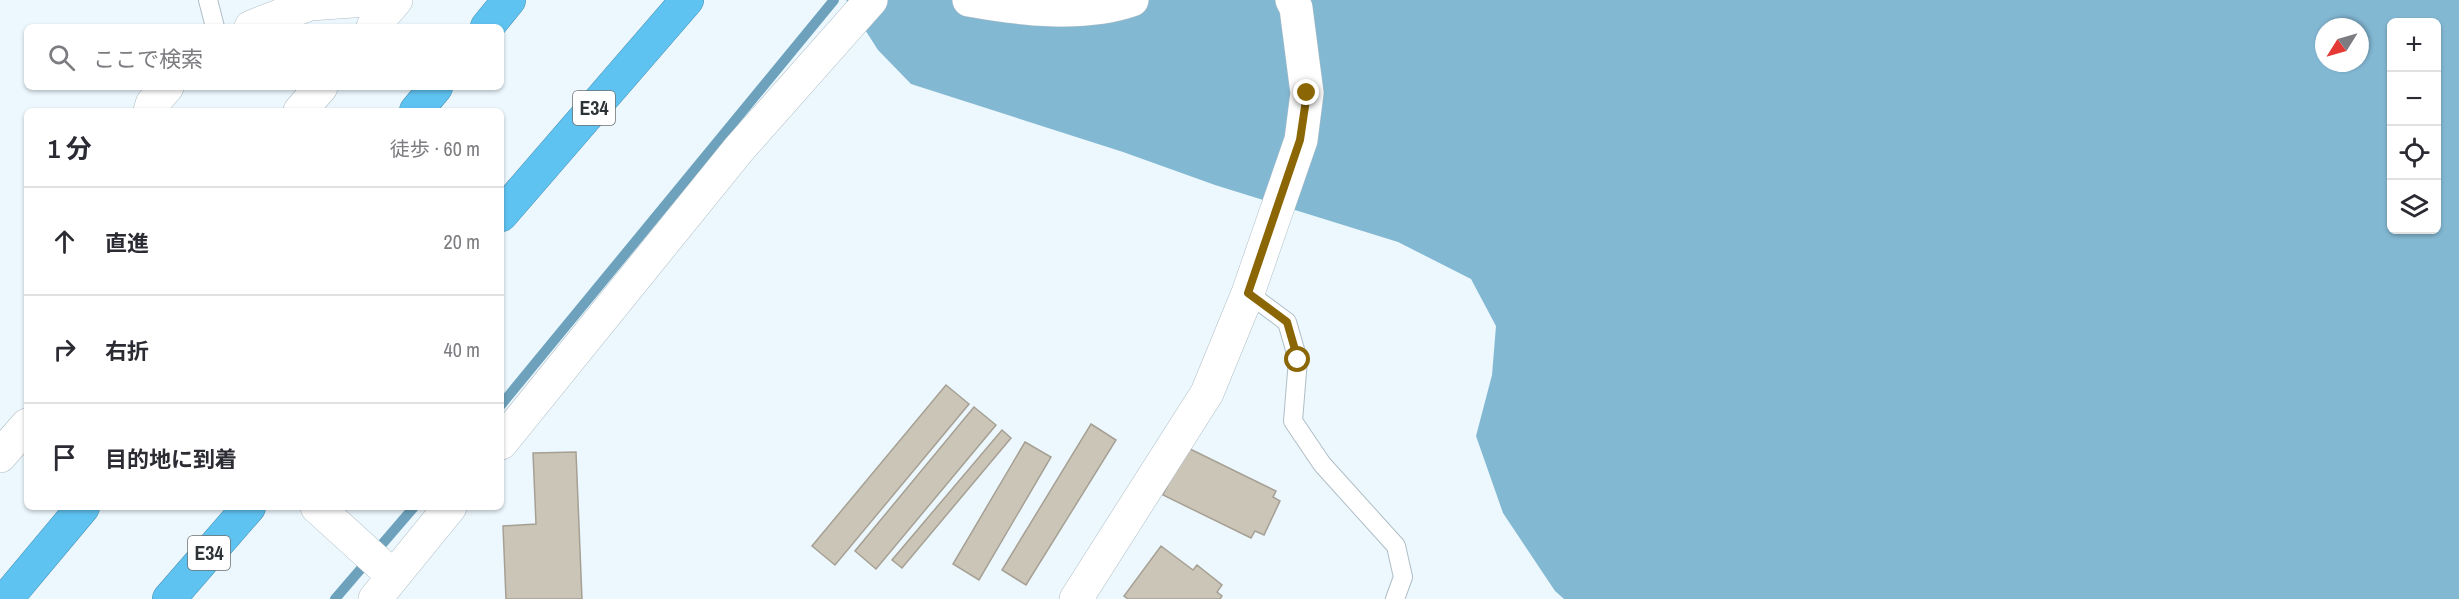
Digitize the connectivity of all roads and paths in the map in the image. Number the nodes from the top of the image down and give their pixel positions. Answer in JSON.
{"nodes":[{"id":1,"x":208,"y":0,"type":"edge"},
{"id":2,"x":367,"y":0,"type":"edge"},
{"id":3,"x":396,"y":0,"type":"edge"},
{"id":4,"x":509,"y":0,"type":"edge"},
{"id":5,"x":687,"y":0,"type":"edge"},
{"id":6,"x":871,"y":0,"type":"edge"},
{"id":7,"x":969,"y":0,"type":"edge"},
{"id":8,"x":1132,"y":0,"type":"edge"},
{"id":9,"x":1292,"y":0,"type":"edge"},
{"id":10,"x":213,"y":24,"type":"edge"},
{"id":11,"x":259,"y":24,"type":"edge"},
{"id":12,"x":376,"y":24,"type":"edge"},
{"id":13,"x":489,"y":24,"type":"edge"},
{"id":14,"x":164,"y":90,"type":"edge"},
{"id":15,"x":318,"y":90,"type":"edge"},
{"id":16,"x":434,"y":90,"type":"edge"},
{"id":17,"x":151,"y":108,"type":"edge"},
{"id":18,"x":303,"y":108,"type":"edge"},
{"id":19,"x":418,"y":108,"type":"edge"},
{"id":20,"x":504,"y":212,"type":"edge"},
{"id":21,"x":1248,"y":293,"type":"junction"},
{"id":22,"x":24,"y":428,"type":"edge"},
{"id":23,"x":504,"y":439,"type":"edge"},
{"id":24,"x":0,"y":456,"type":"edge"},
{"id":25,"x":80,"y":510,"type":"edge"},
{"id":26,"x":246,"y":510,"type":"edge"},
{"id":27,"x":319,"y":510,"type":"edge"},
{"id":28,"x":447,"y":510,"type":"edge"},
{"id":29,"x":386,"y":582,"type":"edge"},
{"id":30,"x":6,"y":599,"type":"edge"},
{"id":31,"x":169,"y":599,"type":"edge"},
{"id":32,"x":1076,"y":599,"type":"edge"},
{"id":33,"x":1395,"y":599,"type":"edge"}],
"edges":[{"from":1,"to":10,"type":"lane"},
{"from":2,"to":11,"type":"street"},
{"from":3,"to":12,"type":"street"},
{"from":4,"to":13,"type":"highway"},
{"from":5,"to":20,"type":"highway","number":"E34"},
{"from":6,"to":23,"type":"street"},
{"from":7,"to":8,"type":"street"},
{"from":9,"to":21,"type":"street"},
{"from":14,"to":17,"type":"street"},
{"from":15,"to":18,"type":"street"},
{"from":16,"to":19,"type":"highway"},
{"from":21,"to":32,"type":"street"},
{"from":21,"to":33,"type":"lane"},
{"from":22,"to":24,"type":"street"},
{"from":25,"to":30,"type":"highway"},
{"from":26,"to":31,"type":"highway","number":"E34"},
{"from":27,"to":29,"type":"street"},
{"from":28,"to":29,"type":"street"}]}
